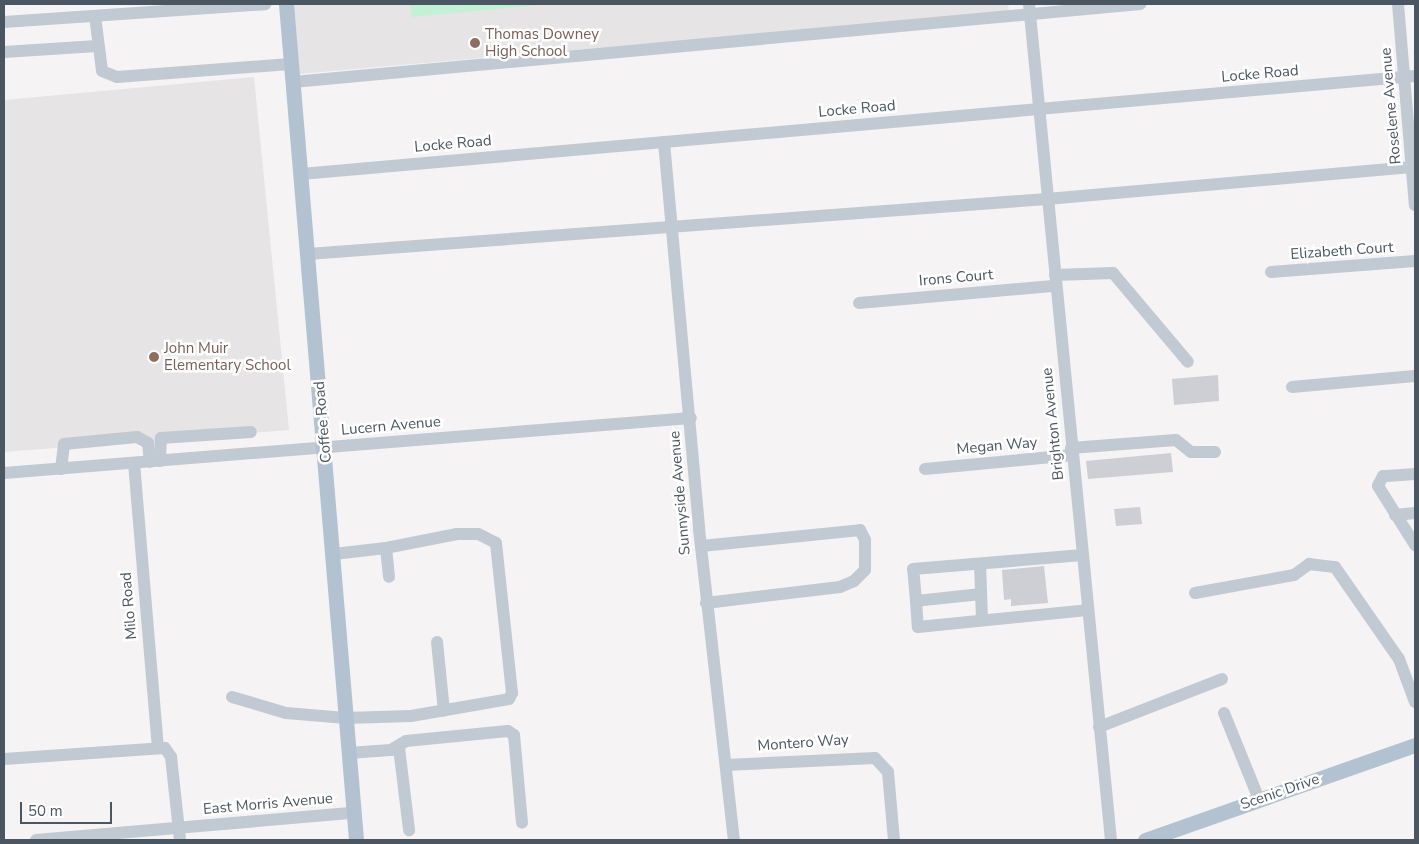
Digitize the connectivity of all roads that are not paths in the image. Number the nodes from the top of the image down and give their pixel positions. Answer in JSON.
{"nodes":[{"id":1,"x":265,"y":4,"type":"edge"},
{"id":2,"x":286,"y":4,"type":"edge"},
{"id":3,"x":1140,"y":4,"type":"edge"},
{"id":4,"x":1398,"y":4,"type":"edge"},
{"id":5,"x":1030,"y":10,"type":"edge"},
{"id":6,"x":95,"y":16,"type":"junction"},
{"id":7,"x":4,"y":22,"type":"edge"},
{"id":8,"x":97,"y":46,"type":"junction"},
{"id":9,"x":4,"y":52,"type":"edge"},
{"id":10,"x":291,"y":64,"type":"junction"},
{"id":11,"x":1410,"y":77,"type":"edge"},
{"id":12,"x":293,"y":82,"type":"junction"},
{"id":13,"x":1039,"y":110,"type":"junction"},
{"id":14,"x":664,"y":142,"type":"junction"},
{"id":15,"x":1414,"y":167,"type":"edge"},
{"id":16,"x":301,"y":174,"type":"junction"},
{"id":17,"x":1048,"y":199,"type":"junction"},
{"id":18,"x":1415,"y":205,"type":"edge"},
{"id":19,"x":672,"y":226,"type":"junction"},
{"id":20,"x":308,"y":254,"type":"junction"},
{"id":21,"x":1415,"y":261,"type":"edge"},
{"id":22,"x":1271,"y":272,"type":"dead end"},
{"id":23,"x":1055,"y":280,"type":"junction"},
{"id":24,"x":858,"y":303,"type":"dead end"},
{"id":25,"x":1188,"y":362,"type":"dead end"},
{"id":26,"x":1415,"y":376,"type":"edge"},
{"id":27,"x":1292,"y":387,"type":"dead end"},
{"id":28,"x":691,"y":418,"type":"junction"},
{"id":29,"x":251,"y":432,"type":"dead end"},
{"id":30,"x":235,"y":434,"type":"junction"},
{"id":31,"x":326,"y":448,"type":"junction"},
{"id":32,"x":1072,"y":452,"type":"junction"},
{"id":33,"x":1215,"y":452,"type":"dead end"},
{"id":34,"x":238,"y":454,"type":"junction"},
{"id":35,"x":155,"y":461,"type":"junction"},
{"id":36,"x":134,"y":463,"type":"junction"},
{"id":37,"x":61,"y":469,"type":"junction"},
{"id":38,"x":925,"y":469,"type":"dead end"},
{"id":39,"x":4,"y":473,"type":"edge"},
{"id":40,"x":1415,"y":474,"type":"edge"},
{"id":41,"x":1415,"y":513,"type":"edge"},
{"id":42,"x":1395,"y":515,"type":"junction"},
{"id":43,"x":1415,"y":545,"type":"edge"},
{"id":44,"x":700,"y":546,"type":"junction"},
{"id":45,"x":386,"y":548,"type":"junction"},
{"id":46,"x":334,"y":554,"type":"junction"},
{"id":47,"x":1082,"y":556,"type":"junction"},
{"id":48,"x":980,"y":564,"type":"junction"},
{"id":49,"x":389,"y":577,"type":"dead end"},
{"id":50,"x":1195,"y":593,"type":"dead end"},
{"id":51,"x":981,"y":594,"type":"junction"},
{"id":52,"x":916,"y":601,"type":"junction"},
{"id":53,"x":706,"y":602,"type":"junction"},
{"id":54,"x":1088,"y":610,"type":"junction"},
{"id":55,"x":982,"y":619,"type":"junction"},
{"id":56,"x":437,"y":642,"type":"dead end"},
{"id":57,"x":1222,"y":679,"type":"dead end"},
{"id":58,"x":232,"y":697,"type":"dead end"},
{"id":59,"x":1415,"y":702,"type":"edge"},
{"id":60,"x":444,"y":711,"type":"junction"},
{"id":61,"x":1224,"y":713,"type":"dead end"},
{"id":62,"x":346,"y":718,"type":"junction"},
{"id":63,"x":1099,"y":727,"type":"junction"},
{"id":64,"x":1415,"y":745,"type":"edge"},
{"id":65,"x":158,"y":746,"type":"junction"},
{"id":66,"x":398,"y":748,"type":"junction"},
{"id":67,"x":348,"y":753,"type":"junction"},
{"id":68,"x":4,"y":759,"type":"edge"},
{"id":69,"x":726,"y":764,"type":"junction"},
{"id":70,"x":1259,"y":799,"type":"junction"},
{"id":71,"x":353,"y":813,"type":"junction"},
{"id":72,"x":522,"y":823,"type":"dead end"},
{"id":73,"x":409,"y":830,"type":"dead end"},
{"id":74,"x":180,"y":834,"type":"edge"},
{"id":75,"x":105,"y":837,"type":"edge"},
{"id":76,"x":36,"y":840,"type":"edge"},
{"id":77,"x":356,"y":840,"type":"edge"},
{"id":78,"x":734,"y":840,"type":"edge"},
{"id":79,"x":894,"y":840,"type":"edge"},
{"id":80,"x":1111,"y":840,"type":"edge"},
{"id":81,"x":1145,"y":840,"type":"edge"}],
"edges":[{"from":1,"to":6,"type":"street"},
{"from":2,"to":10,"type":"main road","name":"Coffee Road"},
{"from":3,"to":5,"type":"street"},
{"from":4,"to":11,"type":"street","name":"Roselene Avenue"},
{"from":5,"to":12,"type":"street"},
{"from":5,"to":13,"type":"street","name":"Brighton Avenue"},
{"from":6,"to":7,"type":"street"},
{"from":6,"to":8,"type":"street"},
{"from":8,"to":9,"type":"street"},
{"from":8,"to":10,"type":"street"},
{"from":10,"to":12,"type":"main road","name":"Coffee Road"},
{"from":11,"to":13,"type":"street","name":"Locke Road"},
{"from":11,"to":15,"type":"street","name":"Roselene Avenue"},
{"from":12,"to":16,"type":"main road","name":"Coffee Road"},
{"from":13,"to":14,"type":"street","name":"Locke Road"},
{"from":13,"to":17,"type":"street","name":"Brighton Avenue"},
{"from":14,"to":16,"type":"street","name":"Locke Road"},
{"from":14,"to":19,"type":"street","name":"Sunnyside Avenue"},
{"from":15,"to":17,"type":"street"},
{"from":15,"to":18,"type":"street","name":"Roselene Avenue"},
{"from":16,"to":20,"type":"main road","name":"Coffee Road"},
{"from":17,"to":19,"type":"street"},
{"from":17,"to":23,"type":"street","name":"Brighton Avenue"},
{"from":19,"to":20,"type":"street"},
{"from":19,"to":28,"type":"street","name":"Sunnyside Avenue"},
{"from":20,"to":31,"type":"main road","name":"Coffee Road"},
{"from":21,"to":22,"type":"street","name":"Elizabeth Court"},
{"from":23,"to":24,"type":"street","name":"Irons Court"},
{"from":23,"to":25,"type":"street","name":"Irons Court"},
{"from":23,"to":32,"type":"street","name":"Brighton Avenue"},
{"from":26,"to":27,"type":"street"},
{"from":28,"to":31,"type":"street","name":"Lucern Avenue"},
{"from":28,"to":44,"type":"street","name":"Sunnyside Avenue"},
{"from":29,"to":30,"type":"street"},
{"from":30,"to":34,"type":"street"},
{"from":30,"to":35,"type":"street"},
{"from":31,"to":34,"type":"street","name":"Lucern Avenue"},
{"from":31,"to":46,"type":"main road","name":"Coffee Road"},
{"from":32,"to":33,"type":"street","name":"Megan Way"},
{"from":32,"to":38,"type":"street","name":"Megan Way"},
{"from":32,"to":47,"type":"street","name":"Brighton Avenue"},
{"from":34,"to":35,"type":"street","name":"Lucern Avenue"},
{"from":35,"to":36,"type":"street","name":"Lucern Avenue"},
{"from":35,"to":37,"type":"street"},
{"from":36,"to":37,"type":"street","name":"Lucern Avenue"},
{"from":36,"to":65,"type":"street","name":"Milo Road"},
{"from":37,"to":39,"type":"street","name":"Lucern Avenue"},
{"from":40,"to":42,"type":"street"},
{"from":41,"to":42,"type":"street"},
{"from":42,"to":43,"type":"street"},
{"from":44,"to":53,"type":"street","name":"Sunnyside Avenue"},
{"from":44,"to":53,"type":"street"},
{"from":45,"to":46,"type":"street"},
{"from":45,"to":49,"type":"street"},
{"from":45,"to":60,"type":"street"},
{"from":46,"to":62,"type":"main road","name":"Coffee Road"},
{"from":47,"to":48,"type":"street"},
{"from":47,"to":54,"type":"street","name":"Brighton Avenue"},
{"from":48,"to":51,"type":"street"},
{"from":48,"to":52,"type":"street"},
{"from":50,"to":59,"type":"street"},
{"from":51,"to":52,"type":"street"},
{"from":51,"to":55,"type":"street"},
{"from":52,"to":55,"type":"street"},
{"from":53,"to":69,"type":"street","name":"Sunnyside Avenue"},
{"from":54,"to":55,"type":"street"},
{"from":54,"to":63,"type":"street","name":"Brighton Avenue"},
{"from":56,"to":60,"type":"street"},
{"from":57,"to":63,"type":"street"},
{"from":58,"to":62,"type":"street"},
{"from":60,"to":62,"type":"street"},
{"from":61,"to":70,"type":"street"},
{"from":62,"to":67,"type":"main road","name":"Coffee Road"},
{"from":63,"to":80,"type":"street","name":"Brighton Avenue"},
{"from":64,"to":70,"type":"main road","name":"Scenic Drive"},
{"from":65,"to":68,"type":"street"},
{"from":65,"to":74,"type":"street"},
{"from":66,"to":67,"type":"street"},
{"from":66,"to":72,"type":"street"},
{"from":66,"to":73,"type":"street"},
{"from":67,"to":71,"type":"main road","name":"Coffee Road"},
{"from":69,"to":78,"type":"street","name":"Sunnyside Avenue"},
{"from":69,"to":79,"type":"street","name":"Montero Way"},
{"from":70,"to":81,"type":"main road","name":"Scenic Drive"},
{"from":71,"to":74,"type":"street","name":"East Morris Avenue"},
{"from":71,"to":77,"type":"main road","name":"Coffee Road"},
{"from":74,"to":75,"type":"street","name":"East Morris Avenue"},
{"from":75,"to":76,"type":"street","name":"East Morris Avenue"}]}
